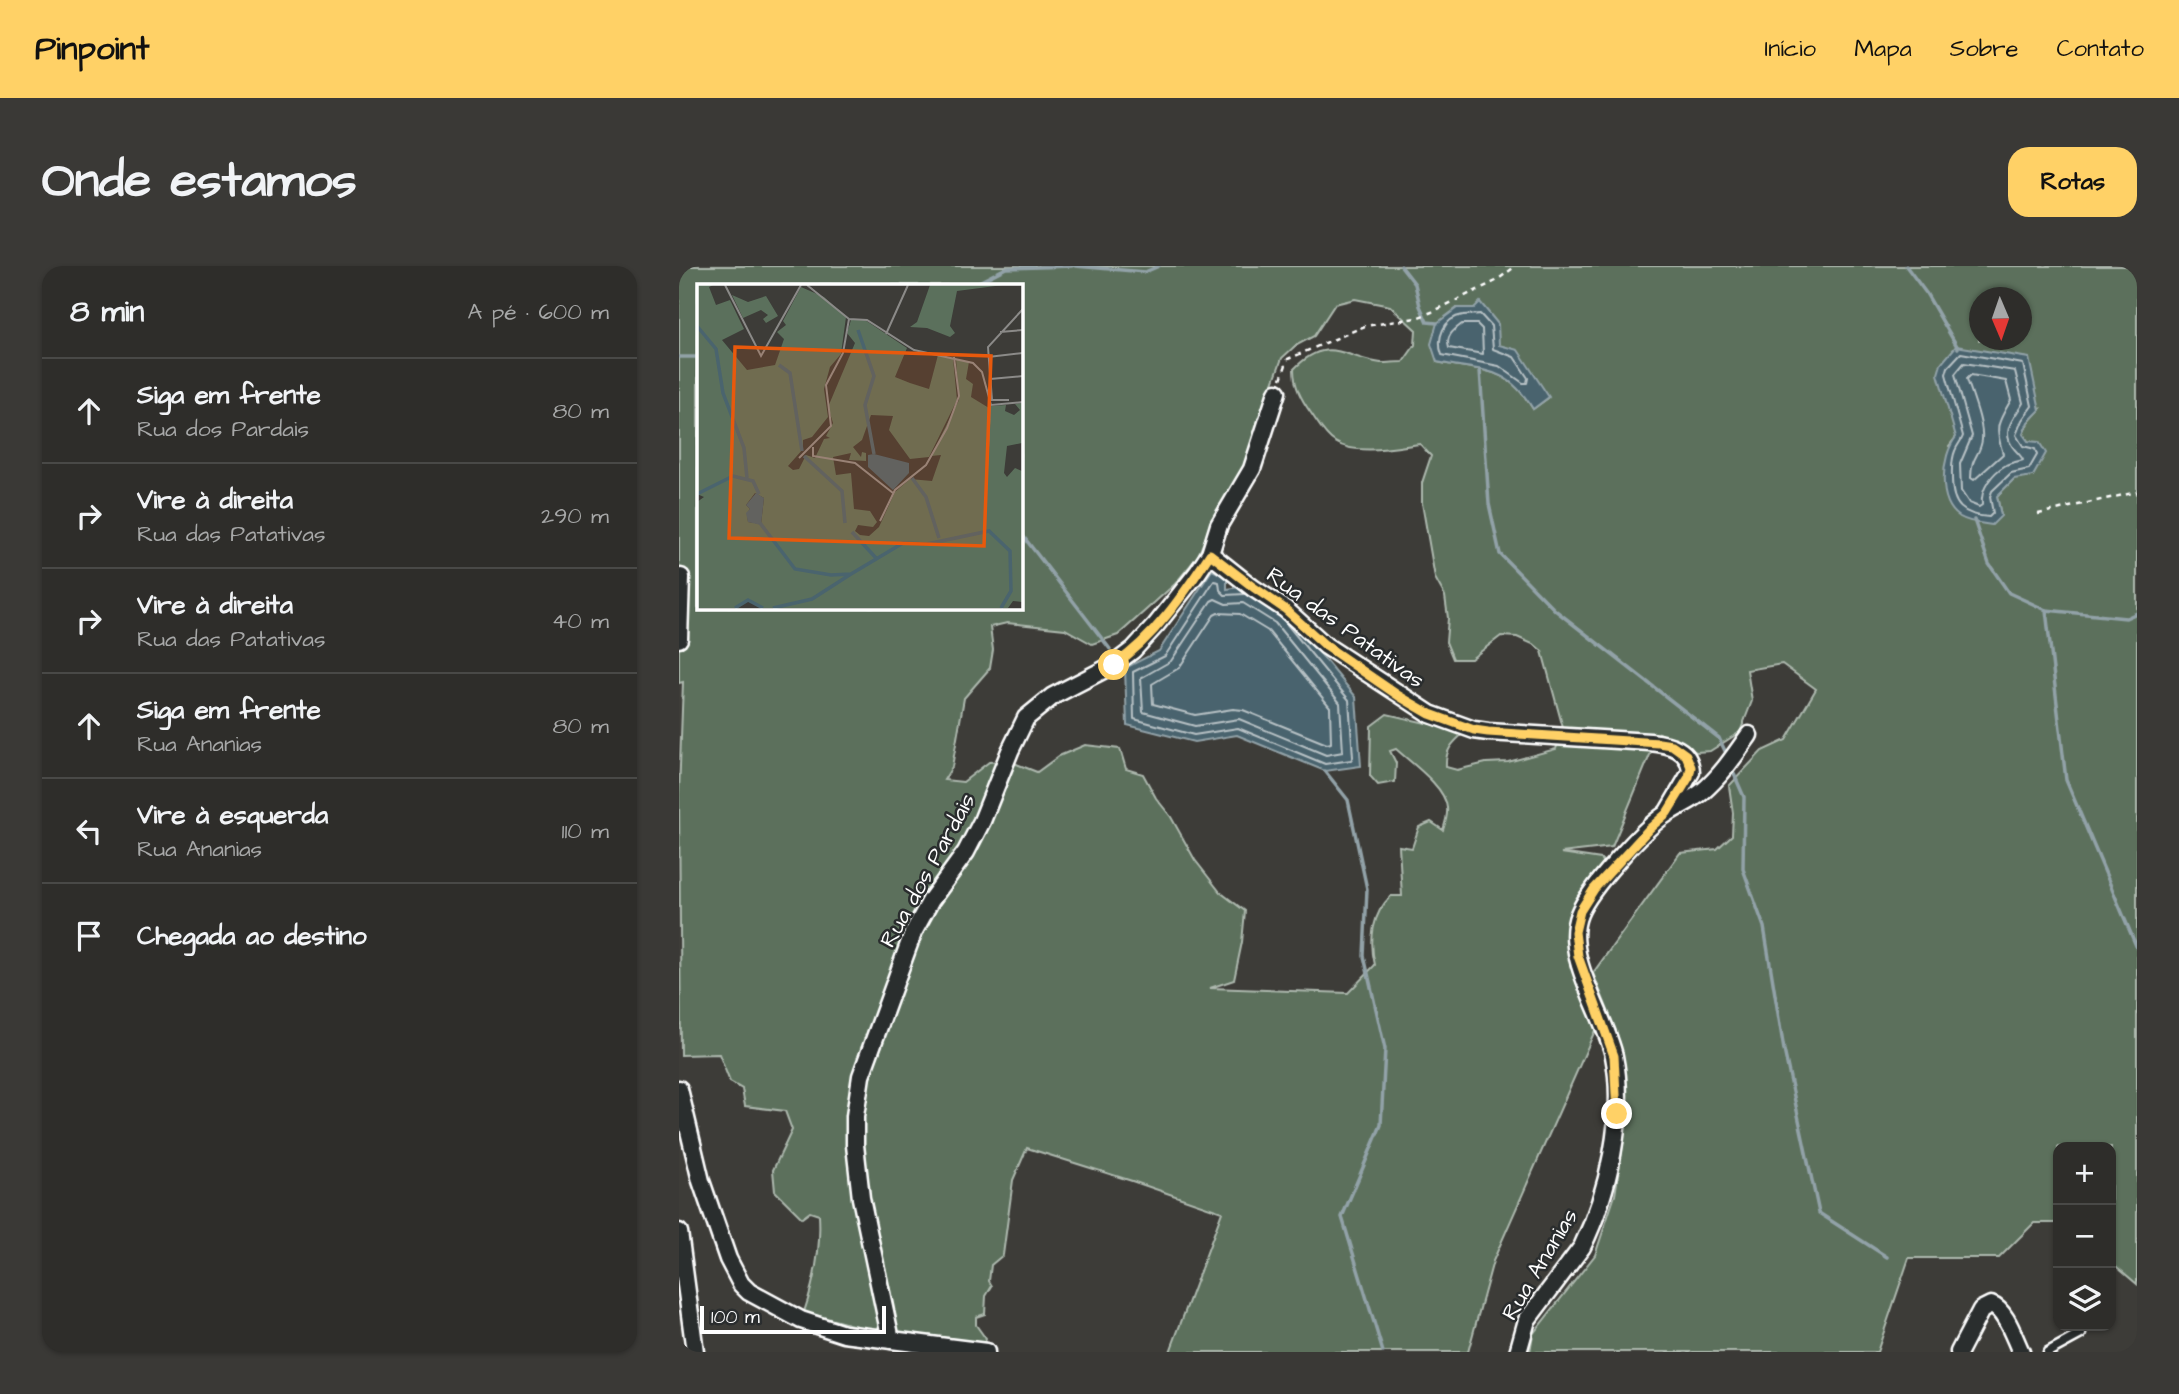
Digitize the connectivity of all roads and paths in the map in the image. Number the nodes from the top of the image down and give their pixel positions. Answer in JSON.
{"nodes":[{"id":1,"x":1516,"y":266,"type":"edge"},
{"id":2,"x":1277,"y":393,"type":"joint"},
{"id":3,"x":2137,"y":492,"type":"edge"},
{"id":4,"x":2038,"y":514,"type":"dead end"},
{"id":5,"x":1210,"y":554,"type":"junction"},
{"id":6,"x":681,"y":577,"type":"dead end"},
{"id":7,"x":679,"y":639,"type":"edge"},
{"id":8,"x":1749,"y":735,"type":"dead end"},
{"id":9,"x":1667,"y":813,"type":"junction"},
{"id":10,"x":679,"y":1089,"type":"edge"},
{"id":11,"x":679,"y":1231,"type":"edge"},
{"id":12,"x":2081,"y":1334,"type":"dead end"},
{"id":13,"x":891,"y":1340,"type":"junction"},
{"id":14,"x":689,"y":1350,"type":"edge"},
{"id":15,"x":986,"y":1352,"type":"edge"},
{"id":16,"x":1518,"y":1352,"type":"edge"},
{"id":17,"x":1959,"y":1352,"type":"edge"},
{"id":18,"x":2021,"y":1352,"type":"edge"},
{"id":19,"x":2048,"y":1352,"type":"edge"}],
"edges":[{"from":1,"to":2,"type":"path"},
{"from":2,"to":5,"type":"street","name":"Rua dos Pardais"},
{"from":3,"to":4,"type":"path"},
{"from":5,"to":9,"type":"street","name":"Rua das Patativas"},
{"from":5,"to":13,"type":"street","name":"Rua dos Pardais"},
{"from":6,"to":7,"type":"street"},
{"from":8,"to":9,"type":"street","name":"Rua Ananias"},
{"from":9,"to":16,"type":"street","name":"Rua Ananias"},
{"from":10,"to":13,"type":"street"},
{"from":11,"to":14,"type":"street"},
{"from":12,"to":19,"type":"lane"},
{"from":13,"to":15,"type":"street"},
{"from":17,"to":18,"type":"street"}]}
